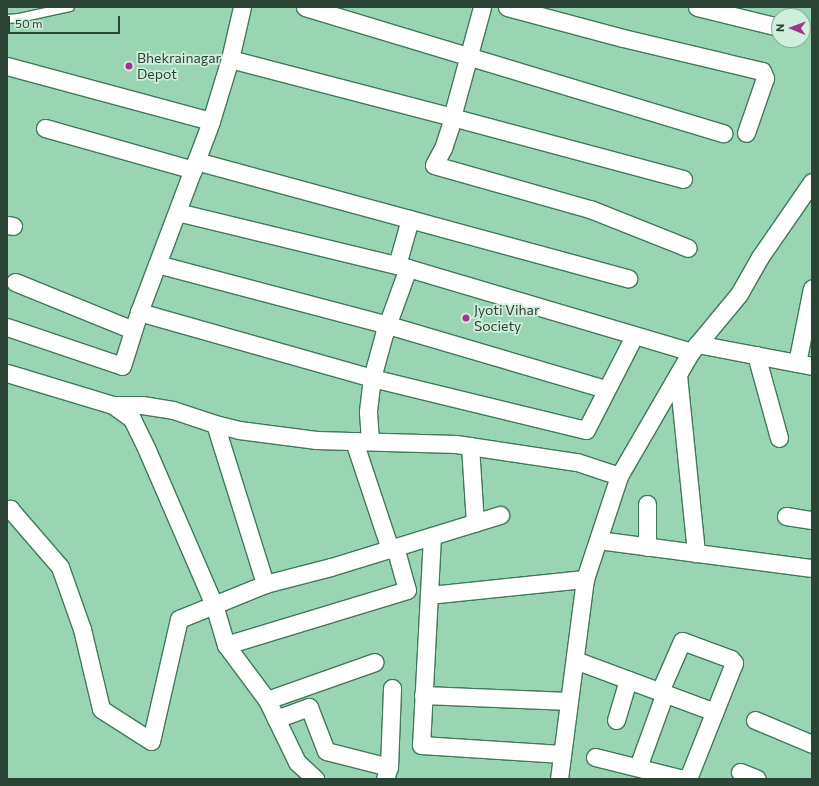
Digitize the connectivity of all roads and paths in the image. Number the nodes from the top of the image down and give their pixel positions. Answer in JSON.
{"nodes":[{"id":1,"x":70,"y":7,"type":"edge"},
{"id":2,"x":242,"y":7,"type":"edge"},
{"id":3,"x":305,"y":7,"type":"edge"},
{"id":4,"x":482,"y":7,"type":"edge"},
{"id":5,"x":507,"y":7,"type":"edge"},
{"id":6,"x":697,"y":7,"type":"edge"},
{"id":7,"x":7,"y":19,"type":"edge"},
{"id":8,"x":771,"y":25,"type":"edge"},
{"id":9,"x":468,"y":57,"type":"junction"},
{"id":10,"x":230,"y":58,"type":"junction"},
{"id":11,"x":7,"y":66,"type":"edge"},
{"id":12,"x":452,"y":116,"type":"junction"},
{"id":13,"x":211,"y":121,"type":"junction"},
{"id":14,"x":45,"y":128,"type":"dead end"},
{"id":15,"x":724,"y":133,"type":"dead end"},
{"id":16,"x":746,"y":133,"type":"dead end"},
{"id":17,"x":195,"y":165,"type":"junction"},
{"id":18,"x":682,"y":179,"type":"dead end"},
{"id":19,"x":812,"y":182,"type":"edge"},
{"id":20,"x":177,"y":212,"type":"junction"},
{"id":21,"x":410,"y":219,"type":"junction"},
{"id":22,"x":688,"y":248,"type":"dead end"},
{"id":23,"x":157,"y":264,"type":"junction"},
{"id":24,"x":403,"y":266,"type":"junction"},
{"id":25,"x":628,"y":278,"type":"dead end"},
{"id":26,"x":15,"y":282,"type":"dead end"},
{"id":27,"x":812,"y":288,"type":"edge"},
{"id":28,"x":139,"y":312,"type":"junction"},
{"id":29,"x":388,"y":325,"type":"junction"},
{"id":30,"x":7,"y":327,"type":"edge"},
{"id":31,"x":133,"y":330,"type":"junction"},
{"id":32,"x":634,"y":336,"type":"junction"},
{"id":33,"x":694,"y":348,"type":"junction"},
{"id":34,"x":756,"y":355,"type":"junction"},
{"id":35,"x":805,"y":364,"type":"edge"},
{"id":36,"x":7,"y":373,"type":"edge"},
{"id":37,"x":678,"y":375,"type":"junction"},
{"id":38,"x":372,"y":378,"type":"junction"},
{"id":39,"x":606,"y":389,"type":"junction"},
{"id":40,"x":113,"y":405,"type":"junction"},
{"id":41,"x":214,"y":424,"type":"junction"},
{"id":42,"x":779,"y":438,"type":"dead end"},
{"id":43,"x":362,"y":441,"type":"junction"},
{"id":44,"x":470,"y":446,"type":"junction"},
{"id":45,"x":619,"y":476,"type":"junction"},
{"id":46,"x":647,"y":504,"type":"dead end"},
{"id":47,"x":7,"y":510,"type":"edge"},
{"id":48,"x":500,"y":515,"type":"dead end"},
{"id":49,"x":786,"y":516,"type":"dead end"},
{"id":50,"x":812,"y":520,"type":"edge"},
{"id":51,"x":475,"y":523,"type":"junction"},
{"id":52,"x":432,"y":536,"type":"junction"},
{"id":53,"x":598,"y":540,"type":"junction"},
{"id":54,"x":647,"y":547,"type":"junction"},
{"id":55,"x":392,"y":548,"type":"junction"},
{"id":56,"x":696,"y":553,"type":"junction"},
{"id":57,"x":812,"y":568,"type":"edge"},
{"id":58,"x":585,"y":579,"type":"junction"},
{"id":59,"x":265,"y":584,"type":"junction"},
{"id":60,"x":429,"y":595,"type":"junction"},
{"id":61,"x":214,"y":605,"type":"junction"},
{"id":62,"x":226,"y":645,"type":"junction"},
{"id":63,"x":575,"y":660,"type":"junction"},
{"id":64,"x":375,"y":662,"type":"dead end"},
{"id":65,"x":628,"y":680,"type":"junction"},
{"id":66,"x":392,"y":688,"type":"dead end"},
{"id":67,"x":662,"y":692,"type":"junction"},
{"id":68,"x":423,"y":695,"type":"junction"},
{"id":69,"x":267,"y":700,"type":"junction"},
{"id":70,"x":569,"y":701,"type":"junction"},
{"id":71,"x":715,"y":712,"type":"junction"},
{"id":72,"x":276,"y":719,"type":"junction"},
{"id":73,"x":616,"y":720,"type":"dead end"},
{"id":74,"x":755,"y":720,"type":"dead end"},
{"id":75,"x":812,"y":744,"type":"edge"},
{"id":76,"x":562,"y":754,"type":"junction"},
{"id":77,"x":595,"y":757,"type":"dead end"},
{"id":78,"x":632,"y":771,"type":"edge"},
{"id":79,"x":740,"y":772,"type":"dead end"},
{"id":80,"x":387,"y":773,"type":"edge"},
{"id":81,"x":315,"y":779,"type":"edge"},
{"id":82,"x":559,"y":779,"type":"edge"},
{"id":83,"x":757,"y":779,"type":"edge"}],
"edges":[{"from":1,"to":7,"type":"lane"},
{"from":2,"to":10,"type":"street"},
{"from":3,"to":9,"type":"street"},
{"from":4,"to":9,"type":"street"},
{"from":5,"to":16,"type":"street"},
{"from":6,"to":8,"type":"street"},
{"from":9,"to":12,"type":"street"},
{"from":9,"to":15,"type":"street"},
{"from":10,"to":12,"type":"street"},
{"from":10,"to":13,"type":"street"},
{"from":11,"to":13,"type":"street"},
{"from":12,"to":18,"type":"street"},
{"from":12,"to":22,"type":"street"},
{"from":13,"to":17,"type":"street"},
{"from":14,"to":17,"type":"street"},
{"from":17,"to":20,"type":"street"},
{"from":17,"to":21,"type":"street"},
{"from":19,"to":33,"type":"street"},
{"from":20,"to":23,"type":"street"},
{"from":20,"to":24,"type":"street"},
{"from":21,"to":24,"type":"street"},
{"from":21,"to":25,"type":"street"},
{"from":23,"to":28,"type":"street"},
{"from":23,"to":29,"type":"street"},
{"from":24,"to":29,"type":"street"},
{"from":24,"to":32,"type":"street"},
{"from":26,"to":31,"type":"street"},
{"from":27,"to":35,"type":"street"},
{"from":28,"to":31,"type":"street"},
{"from":28,"to":38,"type":"street"},
{"from":29,"to":38,"type":"street"},
{"from":29,"to":39,"type":"street"},
{"from":30,"to":31,"type":"street"},
{"from":32,"to":33,"type":"street"},
{"from":32,"to":39,"type":"street"},
{"from":33,"to":34,"type":"street"},
{"from":33,"to":37,"type":"street"},
{"from":34,"to":35,"type":"street"},
{"from":34,"to":42,"type":"street"},
{"from":36,"to":40,"type":"street"},
{"from":37,"to":45,"type":"street"},
{"from":37,"to":56,"type":"street"},
{"from":38,"to":39,"type":"street"},
{"from":38,"to":43,"type":"street"},
{"from":40,"to":41,"type":"street"},
{"from":40,"to":61,"type":"street"},
{"from":41,"to":43,"type":"street"},
{"from":41,"to":59,"type":"street"},
{"from":43,"to":44,"type":"street"},
{"from":43,"to":55,"type":"street"},
{"from":44,"to":45,"type":"street"},
{"from":44,"to":51,"type":"street"},
{"from":45,"to":53,"type":"street"},
{"from":46,"to":54,"type":"street"},
{"from":47,"to":61,"type":"street"},
{"from":48,"to":51,"type":"street"},
{"from":49,"to":50,"type":"street"},
{"from":51,"to":52,"type":"street"},
{"from":52,"to":55,"type":"street"},
{"from":52,"to":60,"type":"street"},
{"from":53,"to":54,"type":"street"},
{"from":53,"to":58,"type":"street"},
{"from":54,"to":56,"type":"street"},
{"from":55,"to":59,"type":"street"},
{"from":55,"to":62,"type":"street"},
{"from":56,"to":57,"type":"street"},
{"from":58,"to":60,"type":"street"},
{"from":58,"to":63,"type":"street"},
{"from":59,"to":61,"type":"street"},
{"from":60,"to":68,"type":"street"},
{"from":61,"to":62,"type":"street"},
{"from":62,"to":69,"type":"street"},
{"from":63,"to":65,"type":"street"},
{"from":63,"to":70,"type":"street"},
{"from":64,"to":69,"type":"street"},
{"from":65,"to":67,"type":"street"},
{"from":65,"to":73,"type":"street"},
{"from":66,"to":80,"type":"street"},
{"from":67,"to":71,"type":"street"},
{"from":67,"to":71,"type":"street"},
{"from":67,"to":78,"type":"street"},
{"from":68,"to":70,"type":"street"},
{"from":68,"to":76,"type":"street"},
{"from":69,"to":72,"type":"street"},
{"from":70,"to":76,"type":"street"},
{"from":71,"to":78,"type":"street"},
{"from":72,"to":80,"type":"street"},
{"from":72,"to":81,"type":"street"},
{"from":74,"to":75,"type":"street"},
{"from":76,"to":82,"type":"street"},
{"from":77,"to":78,"type":"street"},
{"from":79,"to":83,"type":"street"}]}
